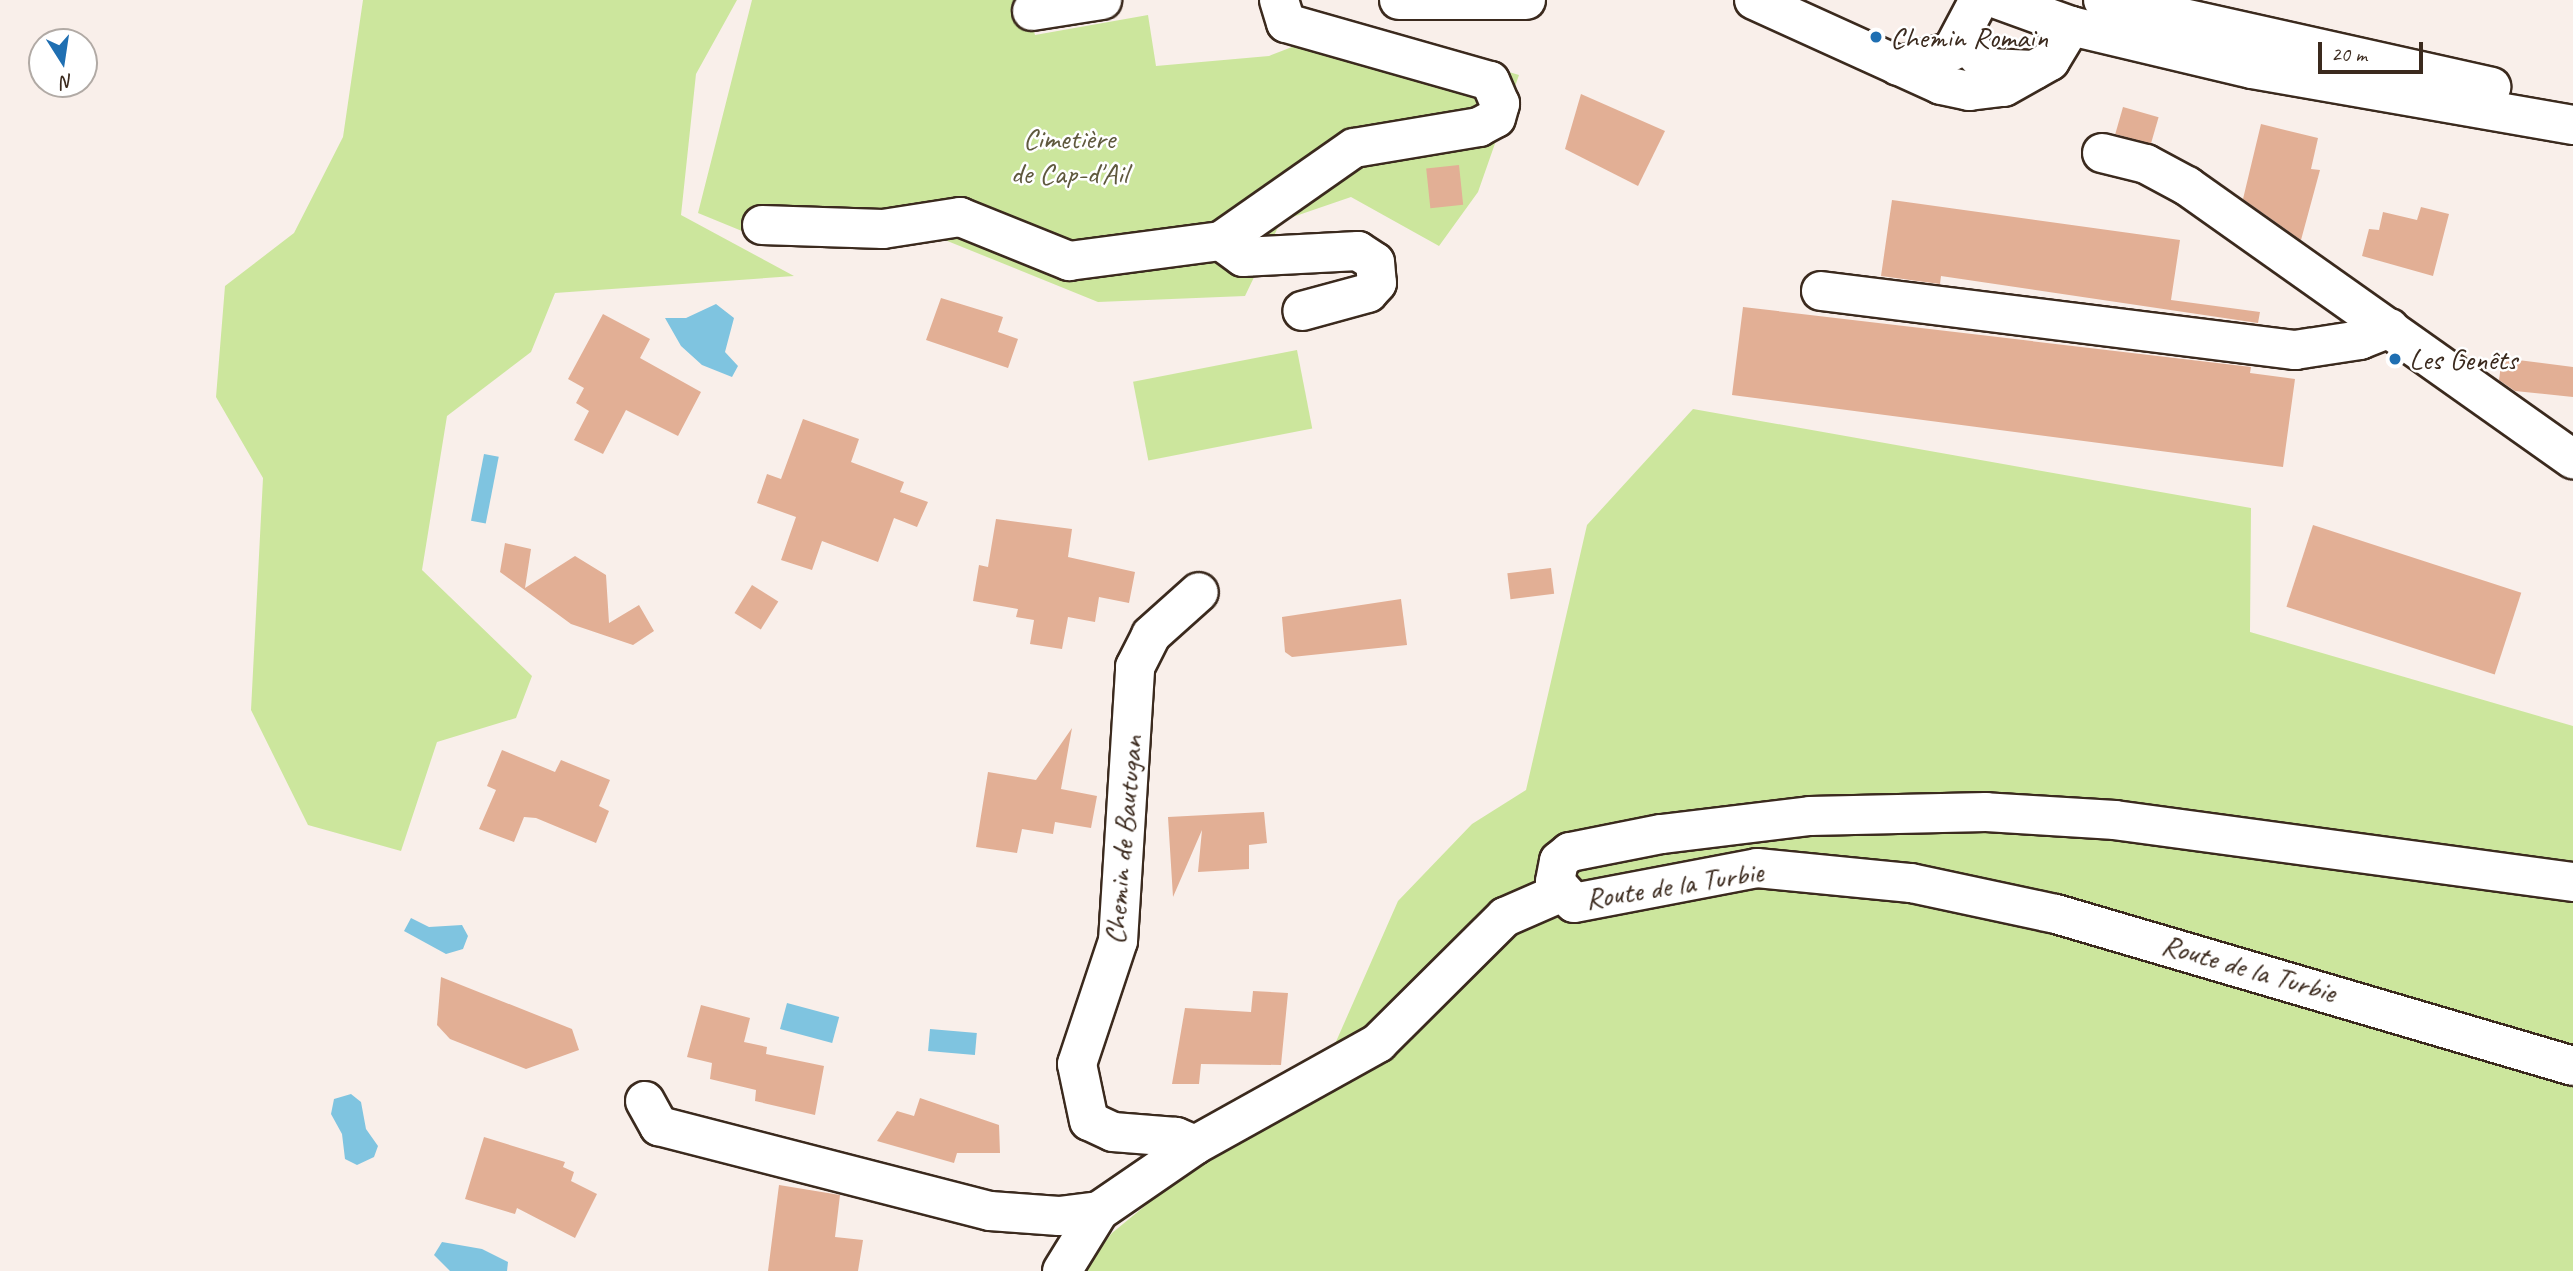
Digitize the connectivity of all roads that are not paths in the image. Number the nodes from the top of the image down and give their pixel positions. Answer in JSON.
{"nodes":[{"id":1,"x":1102,"y":0,"type":"edge"},
{"id":2,"x":1279,"y":0,"type":"edge"},
{"id":3,"x":1399,"y":0,"type":"edge"},
{"id":4,"x":1526,"y":0,"type":"edge"},
{"id":5,"x":1754,"y":0,"type":"edge"},
{"id":6,"x":1999,"y":0,"type":"edge"},
{"id":7,"x":2103,"y":0,"type":"edge"},
{"id":8,"x":2071,"y":9,"type":"edge"},
{"id":9,"x":1032,"y":10,"type":"dead end"},
{"id":10,"x":1973,"y":14,"type":"edge"},
{"id":11,"x":1898,"y":66,"type":"junction"},
{"id":12,"x":2034,"y":70,"type":"junction"},
{"id":13,"x":2573,"y":113,"type":"edge"},
{"id":14,"x":2573,"y":125,"type":"edge"},
{"id":15,"x":2102,"y":153,"type":"dead end"},
{"id":16,"x":762,"y":225,"type":"dead end"},
{"id":17,"x":1221,"y":240,"type":"junction"},
{"id":18,"x":1821,"y":291,"type":"dead end"},
{"id":19,"x":1302,"y":311,"type":"dead end"},
{"id":20,"x":2390,"y":328,"type":"junction"},
{"id":21,"x":2573,"y":460,"type":"edge"},
{"id":22,"x":1199,"y":592,"type":"dead end"},
{"id":23,"x":2573,"y":882,"type":"edge"},
{"id":24,"x":1559,"y":893,"type":"junction"},
{"id":25,"x":2573,"y":1066,"type":"edge"},
{"id":26,"x":645,"y":1101,"type":"dead end"},
{"id":27,"x":1195,"y":1145,"type":"junction"},
{"id":28,"x":1099,"y":1211,"type":"junction"},
{"id":29,"x":1062,"y":1271,"type":"edge"}],
"edges":[{"from":1,"to":9,"type":"street"},
{"from":2,"to":17,"type":"street"},
{"from":3,"to":4,"type":"street"},
{"from":5,"to":11,"type":"street"},
{"from":6,"to":8,"type":"street"},
{"from":7,"to":13,"type":"street"},
{"from":8,"to":12,"type":"street"},
{"from":8,"to":14,"type":"street"},
{"from":10,"to":11,"type":"street"},
{"from":10,"to":12,"type":"street"},
{"from":11,"to":12,"type":"street"},
{"from":15,"to":20,"type":"street"},
{"from":16,"to":17,"type":"street"},
{"from":17,"to":19,"type":"street"},
{"from":18,"to":20,"type":"street"},
{"from":20,"to":21,"type":"street"},
{"from":22,"to":27,"type":"street","name":"Chemin de Bautugan"},
{"from":23,"to":24,"type":"street","name":"Route de la Turbie"},
{"from":24,"to":25,"type":"street","name":"Route de la Turbie"},
{"from":24,"to":27,"type":"street"},
{"from":26,"to":28,"type":"street"},
{"from":27,"to":28,"type":"street"},
{"from":28,"to":29,"type":"street"}]}
